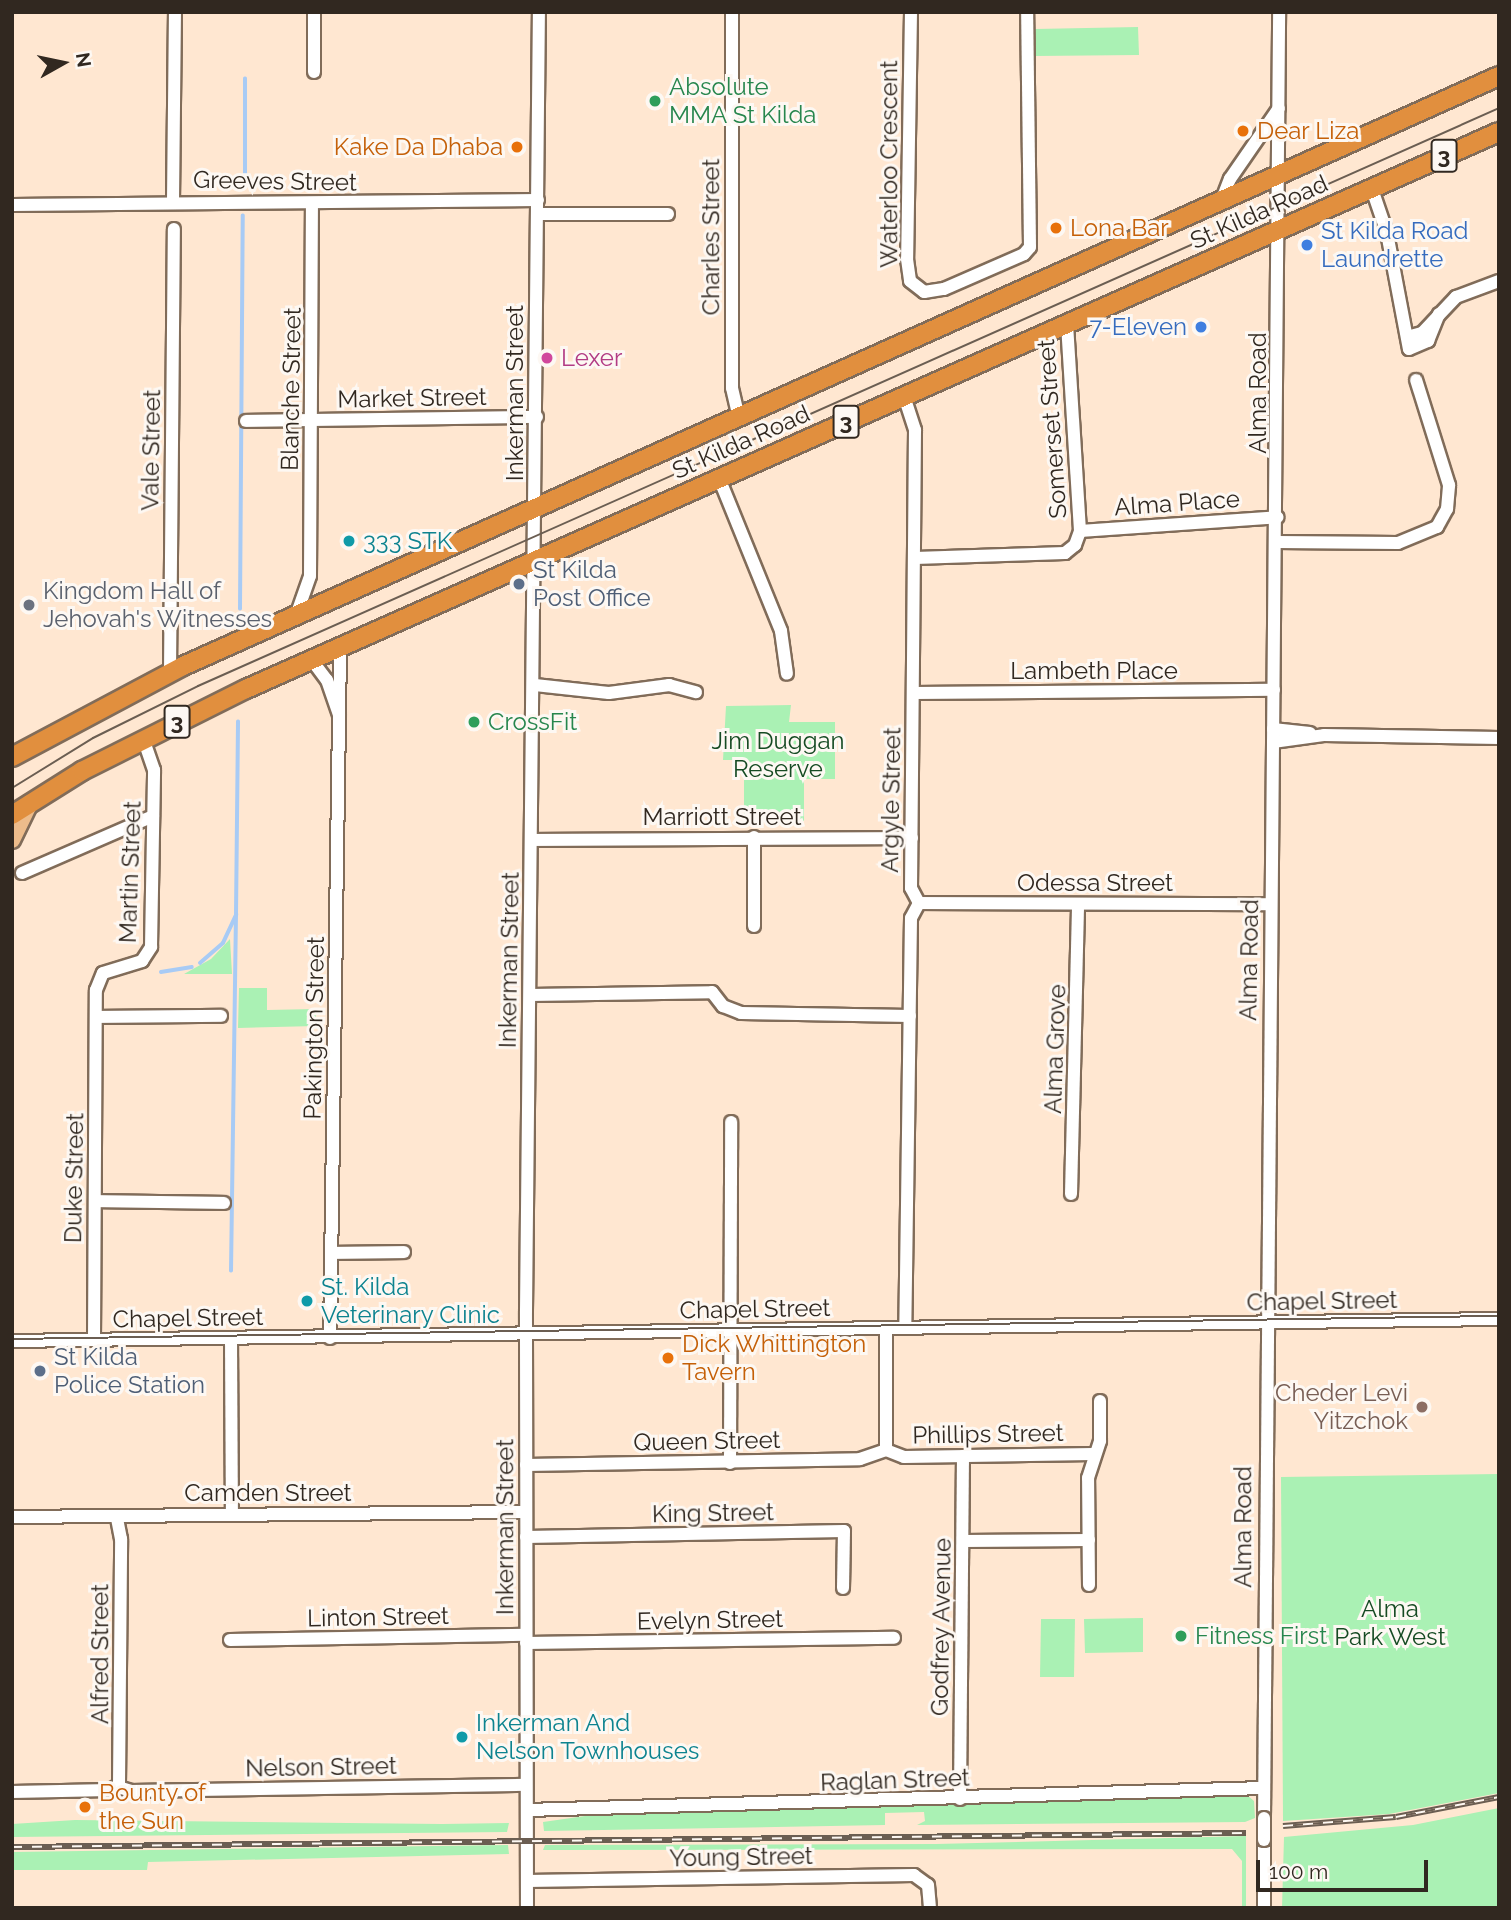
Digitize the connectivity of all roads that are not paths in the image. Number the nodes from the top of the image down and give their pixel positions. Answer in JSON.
{"nodes":[{"id":1,"x":175,"y":12,"type":"edge"},
{"id":2,"x":314,"y":12,"type":"edge"},
{"id":3,"x":539,"y":12,"type":"edge"},
{"id":4,"x":732,"y":12,"type":"edge"},
{"id":5,"x":911,"y":12,"type":"edge"},
{"id":6,"x":1027,"y":12,"type":"edge"},
{"id":7,"x":1279,"y":12,"type":"edge"},
{"id":8,"x":314,"y":72,"type":"dead end"},
{"id":9,"x":1499,"y":76,"type":"edge"},
{"id":10,"x":1279,"y":108,"type":"junction"},
{"id":11,"x":1499,"y":132,"type":"edge"},
{"id":12,"x":1279,"y":177,"type":"junction"},
{"id":13,"x":1371,"y":189,"type":"junction"},
{"id":14,"x":538,"y":200,"type":"junction"},
{"id":15,"x":173,"y":201,"type":"junction"},
{"id":16,"x":312,"y":203,"type":"junction"},
{"id":17,"x":1220,"y":204,"type":"junction"},
{"id":18,"x":12,"y":205,"type":"edge"},
{"id":19,"x":537,"y":214,"type":"junction"},
{"id":20,"x":668,"y":214,"type":"dead end"},
{"id":21,"x":174,"y":229,"type":"dead end"},
{"id":22,"x":1279,"y":229,"type":"junction"},
{"id":23,"x":1499,"y":281,"type":"edge"},
{"id":24,"x":1067,"y":324,"type":"junction"},
{"id":25,"x":1416,"y":380,"type":"dead end"},
{"id":26,"x":904,"y":396,"type":"junction"},
{"id":27,"x":537,"y":417,"type":"junction"},
{"id":28,"x":740,"y":418,"type":"junction"},
{"id":29,"x":246,"y":421,"type":"dead end"},
{"id":30,"x":311,"y":421,"type":"junction"},
{"id":31,"x":719,"y":478,"type":"junction"},
{"id":32,"x":535,"y":509,"type":"junction"},
{"id":33,"x":1278,"y":517,"type":"junction"},
{"id":34,"x":1080,"y":531,"type":"junction"},
{"id":35,"x":1277,"y":542,"type":"junction"},
{"id":36,"x":915,"y":558,"type":"junction"},
{"id":37,"x":536,"y":559,"type":"junction"},
{"id":38,"x":310,"y":576,"type":"junction"},
{"id":39,"x":332,"y":600,"type":"junction"},
{"id":40,"x":296,"y":616,"type":"junction"},
{"id":41,"x":340,"y":646,"type":"junction"},
{"id":42,"x":311,"y":659,"type":"junction"},
{"id":43,"x":170,"y":672,"type":"junction"},
{"id":44,"x":787,"y":674,"type":"dead end"},
{"id":45,"x":535,"y":685,"type":"junction"},
{"id":46,"x":1274,"y":690,"type":"junction"},
{"id":47,"x":696,"y":692,"type":"dead end"},
{"id":48,"x":914,"y":693,"type":"junction"},
{"id":49,"x":340,"y":719,"type":"junction"},
{"id":50,"x":1273,"y":736,"type":"junction"},
{"id":51,"x":1494,"y":736,"type":"edge"},
{"id":52,"x":144,"y":738,"type":"junction"},
{"id":53,"x":12,"y":757,"type":"edge"},
{"id":54,"x":30,"y":803,"type":"junction"},
{"id":55,"x":12,"y":815,"type":"edge"},
{"id":56,"x":153,"y":816,"type":"junction"},
{"id":57,"x":754,"y":837,"type":"junction"},
{"id":58,"x":912,"y":838,"type":"junction"},
{"id":59,"x":12,"y":840,"type":"edge"},
{"id":60,"x":532,"y":840,"type":"junction"},
{"id":61,"x":22,"y":873,"type":"dead end"},
{"id":62,"x":919,"y":903,"type":"junction"},
{"id":63,"x":1271,"y":904,"type":"junction"},
{"id":64,"x":1078,"y":905,"type":"junction"},
{"id":65,"x":754,"y":926,"type":"dead end"},
{"id":66,"x":530,"y":995,"type":"junction"},
{"id":67,"x":221,"y":1016,"type":"dead end"},
{"id":68,"x":910,"y":1016,"type":"junction"},
{"id":69,"x":97,"y":1017,"type":"junction"},
{"id":70,"x":731,"y":1122,"type":"dead end"},
{"id":71,"x":1072,"y":1194,"type":"dead end"},
{"id":72,"x":95,"y":1201,"type":"junction"},
{"id":73,"x":224,"y":1203,"type":"dead end"},
{"id":74,"x":404,"y":1252,"type":"dead end"},
{"id":75,"x":332,"y":1253,"type":"junction"},
{"id":76,"x":1499,"y":1319,"type":"edge"},
{"id":77,"x":1266,"y":1322,"type":"junction"},
{"id":78,"x":886,"y":1328,"type":"junction"},
{"id":79,"x":905,"y":1328,"type":"junction"},
{"id":80,"x":730,"y":1331,"type":"junction"},
{"id":81,"x":526,"y":1334,"type":"junction"},
{"id":82,"x":330,"y":1338,"type":"junction"},
{"id":83,"x":231,"y":1339,"type":"junction"},
{"id":84,"x":94,"y":1340,"type":"junction"},
{"id":85,"x":12,"y":1341,"type":"edge"},
{"id":86,"x":1100,"y":1401,"type":"dead end"},
{"id":87,"x":886,"y":1450,"type":"junction"},
{"id":88,"x":1093,"y":1454,"type":"junction"},
{"id":89,"x":963,"y":1456,"type":"junction"},
{"id":90,"x":730,"y":1463,"type":"junction"},
{"id":91,"x":526,"y":1465,"type":"junction"},
{"id":92,"x":526,"y":1512,"type":"junction"},
{"id":93,"x":232,"y":1515,"type":"junction"},
{"id":94,"x":12,"y":1517,"type":"edge"},
{"id":95,"x":117,"y":1519,"type":"junction"},
{"id":96,"x":526,"y":1537,"type":"junction"},
{"id":97,"x":1089,"y":1539,"type":"junction"},
{"id":98,"x":963,"y":1541,"type":"junction"},
{"id":99,"x":1089,"y":1585,"type":"dead end"},
{"id":100,"x":844,"y":1588,"type":"dead end"},
{"id":101,"x":894,"y":1638,"type":"dead end"},
{"id":102,"x":526,"y":1639,"type":"junction"},
{"id":103,"x":230,"y":1640,"type":"dead end"},
{"id":104,"x":526,"y":1785,"type":"junction"},
{"id":105,"x":117,"y":1787,"type":"junction"},
{"id":106,"x":1264,"y":1788,"type":"junction"},
{"id":107,"x":12,"y":1792,"type":"edge"},
{"id":108,"x":960,"y":1799,"type":"junction"},
{"id":109,"x":527,"y":1810,"type":"junction"},
{"id":110,"x":527,"y":1881,"type":"junction"},
{"id":111,"x":527,"y":1908,"type":"edge"},
{"id":112,"x":930,"y":1908,"type":"edge"},
{"id":113,"x":1264,"y":1908,"type":"edge"}],
"edges":[{"from":1,"to":15,"type":"street"},
{"from":2,"to":8,"type":"street"},
{"from":3,"to":14,"type":"street","name":"Inkerman Street"},
{"from":4,"to":28,"type":"street","name":"Charles Street"},
{"from":5,"to":6,"type":"street","name":"Waterloo Crescent"},
{"from":7,"to":10,"type":"street","name":"Alma Road"},
{"from":9,"to":12,"type":"highway","name":"St Kilda Road","number":"3"},
{"from":10,"to":12,"type":"street","name":"Alma Road"},
{"from":10,"to":17,"type":"street"},
{"from":11,"to":13,"type":"highway","name":"St Kilda Road","number":"3"},
{"from":12,"to":17,"type":"highway","name":"St Kilda Road","number":"3"},
{"from":12,"to":22,"type":"street","name":"Alma Road"},
{"from":13,"to":22,"type":"highway","name":"St Kilda Road","number":"3"},
{"from":13,"to":23,"type":"street"},
{"from":14,"to":16,"type":"street","name":"Greeves Street"},
{"from":14,"to":19,"type":"street","name":"Inkerman Street"},
{"from":15,"to":16,"type":"street","name":"Greeves Street"},
{"from":15,"to":18,"type":"street","name":"Greeves Street"},
{"from":16,"to":30,"type":"street","name":"Blanche Street"},
{"from":17,"to":28,"type":"highway","name":"St Kilda Road","number":"3"},
{"from":19,"to":20,"type":"street"},
{"from":19,"to":27,"type":"street","name":"Inkerman Street"},
{"from":21,"to":43,"type":"street","name":"Vale Street"},
{"from":22,"to":24,"type":"highway","name":"St Kilda Road","number":"3"},
{"from":22,"to":33,"type":"street","name":"Alma Road"},
{"from":24,"to":26,"type":"highway","name":"St Kilda Road","number":"3"},
{"from":24,"to":34,"type":"street","name":"Somerset Street"},
{"from":25,"to":35,"type":"street"},
{"from":26,"to":31,"type":"highway","name":"St Kilda Road","number":"3"},
{"from":26,"to":36,"type":"street","name":"Argyle Street"},
{"from":27,"to":30,"type":"street","name":"Market Street"},
{"from":27,"to":32,"type":"street","name":"Inkerman Street"},
{"from":28,"to":32,"type":"highway","name":"St Kilda Road","number":"3"},
{"from":29,"to":30,"type":"street","name":"Market Street"},
{"from":30,"to":38,"type":"street","name":"Blanche Street"},
{"from":31,"to":37,"type":"highway","name":"St Kilda Road","number":"3"},
{"from":31,"to":44,"type":"street"},
{"from":32,"to":37,"type":"street","name":"Inkerman Street"},
{"from":32,"to":39,"type":"highway","name":"St Kilda Road","number":"3"},
{"from":33,"to":34,"type":"street","name":"Alma Place"},
{"from":33,"to":35,"type":"street","name":"Alma Road"},
{"from":34,"to":36,"type":"street"},
{"from":35,"to":46,"type":"street","name":"Alma Road"},
{"from":36,"to":48,"type":"street","name":"Argyle Street"},
{"from":37,"to":41,"type":"highway","name":"St Kilda Road","number":"3"},
{"from":37,"to":45,"type":"street","name":"Inkerman Street"},
{"from":38,"to":39,"type":"street"},
{"from":38,"to":40,"type":"street","name":"Blanche Street"},
{"from":39,"to":40,"type":"highway","name":"St Kilda Road","number":"3"},
{"from":40,"to":43,"type":"highway","name":"St Kilda Road","number":"3"},
{"from":41,"to":42,"type":"highway","name":"St Kilda Road","number":"3"},
{"from":41,"to":49,"type":"street","name":"Pakington Street"},
{"from":42,"to":49,"type":"street","name":"Pakington Street"},
{"from":42,"to":52,"type":"highway","name":"St Kilda Road","number":"3"},
{"from":43,"to":53,"type":"highway","name":"St Kilda Road","number":"3"},
{"from":45,"to":47,"type":"street"},
{"from":45,"to":60,"type":"street","name":"Inkerman Street"},
{"from":46,"to":48,"type":"street","name":"Lambeth Place"},
{"from":46,"to":50,"type":"street","name":"Alma Road"},
{"from":48,"to":58,"type":"street","name":"Argyle Street"},
{"from":49,"to":75,"type":"street","name":"Pakington Street"},
{"from":50,"to":51,"type":"street"},
{"from":50,"to":63,"type":"street","name":"Alma Road"},
{"from":52,"to":54,"type":"highway","name":"St Kilda Road","number":"3"},
{"from":52,"to":56,"type":"street","name":"Martin Street"},
{"from":54,"to":55,"type":"highway","name":"St Kilda Road","number":"3"},
{"from":54,"to":59,"type":"main road"},
{"from":56,"to":61,"type":"street"},
{"from":56,"to":69,"type":"street","name":"Martin Street"},
{"from":57,"to":58,"type":"street","name":"Marriott Street"},
{"from":57,"to":60,"type":"street","name":"Marriott Street"},
{"from":57,"to":65,"type":"street"},
{"from":58,"to":62,"type":"street","name":"Argyle Street"},
{"from":60,"to":66,"type":"street","name":"Inkerman Street"},
{"from":62,"to":64,"type":"street","name":"Odessa Street"},
{"from":62,"to":68,"type":"street","name":"Argyle Street"},
{"from":63,"to":64,"type":"street","name":"Odessa Street"},
{"from":63,"to":77,"type":"street","name":"Alma Road"},
{"from":64,"to":71,"type":"street","name":"Alma Grove"},
{"from":66,"to":68,"type":"street"},
{"from":66,"to":81,"type":"street","name":"Inkerman Street"},
{"from":67,"to":69,"type":"street"},
{"from":68,"to":79,"type":"street","name":"Argyle Street"},
{"from":69,"to":72,"type":"street","name":"Duke Street"},
{"from":70,"to":80,"type":"street"},
{"from":72,"to":73,"type":"street"},
{"from":72,"to":84,"type":"street","name":"Duke Street"},
{"from":74,"to":75,"type":"street"},
{"from":75,"to":82,"type":"street","name":"Pakington Street"},
{"from":76,"to":77,"type":"street","name":"Chapel Street"},
{"from":77,"to":79,"type":"street","name":"Chapel Street"},
{"from":77,"to":106,"type":"street","name":"Alma Road"},
{"from":78,"to":79,"type":"street","name":"Chapel Street"},
{"from":78,"to":80,"type":"street","name":"Chapel Street"},
{"from":78,"to":87,"type":"street"},
{"from":80,"to":81,"type":"street","name":"Chapel Street"},
{"from":80,"to":90,"type":"street"},
{"from":81,"to":82,"type":"street","name":"Chapel Street"},
{"from":81,"to":91,"type":"street","name":"Inkerman Street"},
{"from":82,"to":83,"type":"street","name":"Chapel Street"},
{"from":83,"to":84,"type":"street","name":"Chapel Street"},
{"from":83,"to":93,"type":"street"},
{"from":84,"to":85,"type":"street","name":"Chapel Street"},
{"from":86,"to":88,"type":"street"},
{"from":87,"to":89,"type":"street","name":"Phillips Street"},
{"from":87,"to":90,"type":"street","name":"Queen Street"},
{"from":88,"to":89,"type":"street","name":"Phillips Street"},
{"from":88,"to":97,"type":"street"},
{"from":89,"to":98,"type":"street","name":"Godfrey Avenue"},
{"from":90,"to":91,"type":"street","name":"Queen Street"},
{"from":91,"to":92,"type":"street","name":"Inkerman Street"},
{"from":92,"to":93,"type":"street","name":"Camden Street"},
{"from":92,"to":96,"type":"street","name":"Inkerman Street"},
{"from":93,"to":95,"type":"street","name":"Camden Street"},
{"from":94,"to":95,"type":"street","name":"Camden Street"},
{"from":95,"to":105,"type":"street","name":"Alfred Street"},
{"from":96,"to":100,"type":"street","name":"King Street"},
{"from":96,"to":102,"type":"street","name":"Inkerman Street"},
{"from":97,"to":98,"type":"street"},
{"from":97,"to":99,"type":"street"},
{"from":98,"to":108,"type":"street","name":"Godfrey Avenue"},
{"from":101,"to":102,"type":"street","name":"Evelyn Street"},
{"from":102,"to":103,"type":"street","name":"Linton Street"},
{"from":102,"to":104,"type":"street","name":"Inkerman Street"},
{"from":104,"to":105,"type":"street","name":"Nelson Street"},
{"from":104,"to":109,"type":"street","name":"Inkerman Street"},
{"from":105,"to":107,"type":"street","name":"Nelson Street"},
{"from":106,"to":108,"type":"street","name":"Raglan Street"},
{"from":106,"to":113,"type":"street","name":"Alma Road","bridge":true},
{"from":108,"to":109,"type":"street","name":"Raglan Street"},
{"from":109,"to":110,"type":"street","name":"Inkerman Street"},
{"from":110,"to":111,"type":"street","name":"Inkerman Street"},
{"from":110,"to":112,"type":"street","name":"Young Street"}]}
